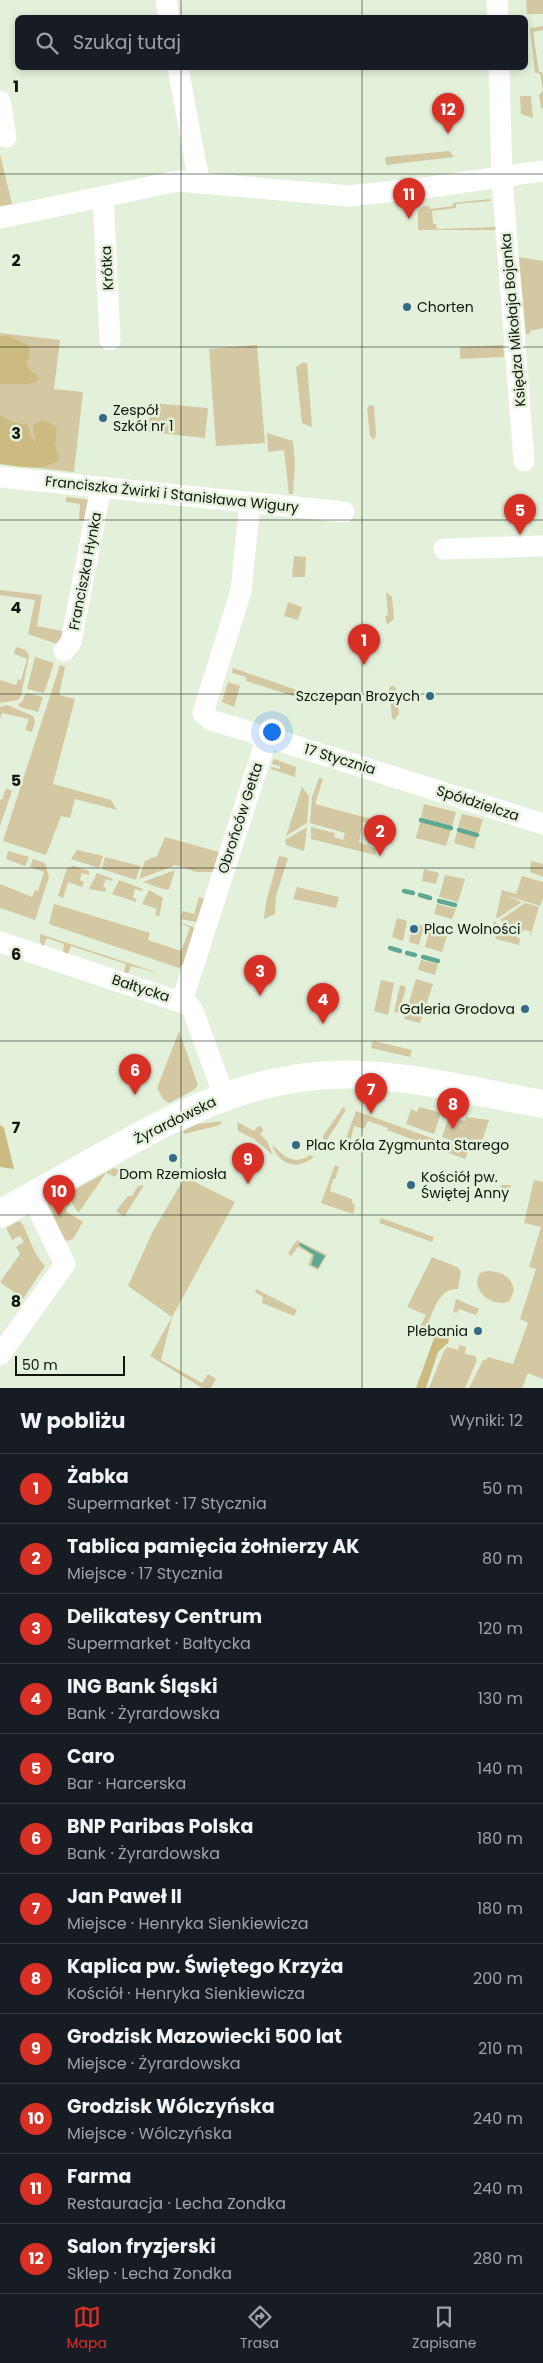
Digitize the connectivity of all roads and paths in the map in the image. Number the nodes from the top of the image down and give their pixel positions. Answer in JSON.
{"nodes":[{"id":1,"x":166,"y":0,"type":"edge"},
{"id":2,"x":498,"y":0,"type":"edge"},
{"id":3,"x":168,"y":15,"type":"edge"},
{"id":4,"x":498,"y":15,"type":"edge"},
{"id":5,"x":178,"y":70,"type":"edge"},
{"id":6,"x":499,"y":70,"type":"edge"},
{"id":7,"x":0,"y":101,"type":"edge"},
{"id":8,"x":6,"y":137,"type":"dead end"},
{"id":9,"x":543,"y":171,"type":"edge"},
{"id":10,"x":502,"y":178,"type":"junction"},
{"id":11,"x":200,"y":181,"type":"junction"},
{"id":12,"x":103,"y":196,"type":"junction"},
{"id":13,"x":0,"y":218,"type":"edge"},
{"id":14,"x":110,"y":340,"type":"dead end"},
{"id":15,"x":524,"y":462,"type":"dead end"},
{"id":16,"x":0,"y":477,"type":"edge"},
{"id":17,"x":101,"y":488,"type":"junction"},
{"id":18,"x":250,"y":503,"type":"junction"},
{"id":19,"x":344,"y":512,"type":"dead end"},
{"id":20,"x":543,"y":546,"type":"edge"},
{"id":21,"x":444,"y":549,"type":"dead end"},
{"id":22,"x":64,"y":651,"type":"dead end"},
{"id":23,"x":267,"y":737,"type":"junction"},
{"id":24,"x":413,"y":782,"type":"joint"},
{"id":25,"x":543,"y":824,"type":"edge"},
{"id":26,"x":0,"y":942,"type":"edge"},
{"id":27,"x":182,"y":1001,"type":"junction"},
{"id":28,"x":224,"y":1096,"type":"junction"},
{"id":29,"x":543,"y":1104,"type":"edge"},
{"id":30,"x":32,"y":1196,"type":"junction"},
{"id":31,"x":0,"y":1214,"type":"edge"},
{"id":32,"x":0,"y":1355,"type":"edge"}],
"edges":[{"from":1,"to":3,"type":"street"},
{"from":2,"to":4,"type":"street"},
{"from":5,"to":11,"type":"street"},
{"from":6,"to":10,"type":"street","name":"Księdza Mikołaja Bojanka"},
{"from":7,"to":8,"type":"street"},
{"from":9,"to":10,"type":"street"},
{"from":10,"to":11,"type":"street"},
{"from":10,"to":15,"type":"street","name":"Księdza Mikołaja Bojanka"},
{"from":11,"to":12,"type":"street"},
{"from":12,"to":13,"type":"street"},
{"from":12,"to":14,"type":"street","name":"Krótka"},
{"from":16,"to":17,"type":"street","name":"Franciszka Żwirki i Stanisława Wigury"},
{"from":17,"to":18,"type":"street","name":"Franciszka Żwirki i Stanisława Wigury"},
{"from":17,"to":22,"type":"street","name":"Franciszka Hynka"},
{"from":18,"to":19,"type":"street","name":"Franciszka Żwirki i Stanisława Wigury"},
{"from":18,"to":23,"type":"street"},
{"from":20,"to":21,"type":"street"},
{"from":23,"to":24,"type":"street","name":"17 Stycznia"},
{"from":23,"to":27,"type":"street","name":"Obrońców Getta"},
{"from":24,"to":25,"type":"street","name":"Spółdzielcza"},
{"from":26,"to":27,"type":"street","name":"Bałtycka"},
{"from":27,"to":28,"type":"street","name":"Bałtycka"},
{"from":28,"to":29,"type":"main road","name":"Żyrardowska"},
{"from":28,"to":30,"type":"main road","name":"Żyrardowska"},
{"from":30,"to":31,"type":"main road","name":"Żyrardowska"},
{"from":30,"to":32,"type":"street"}]}
